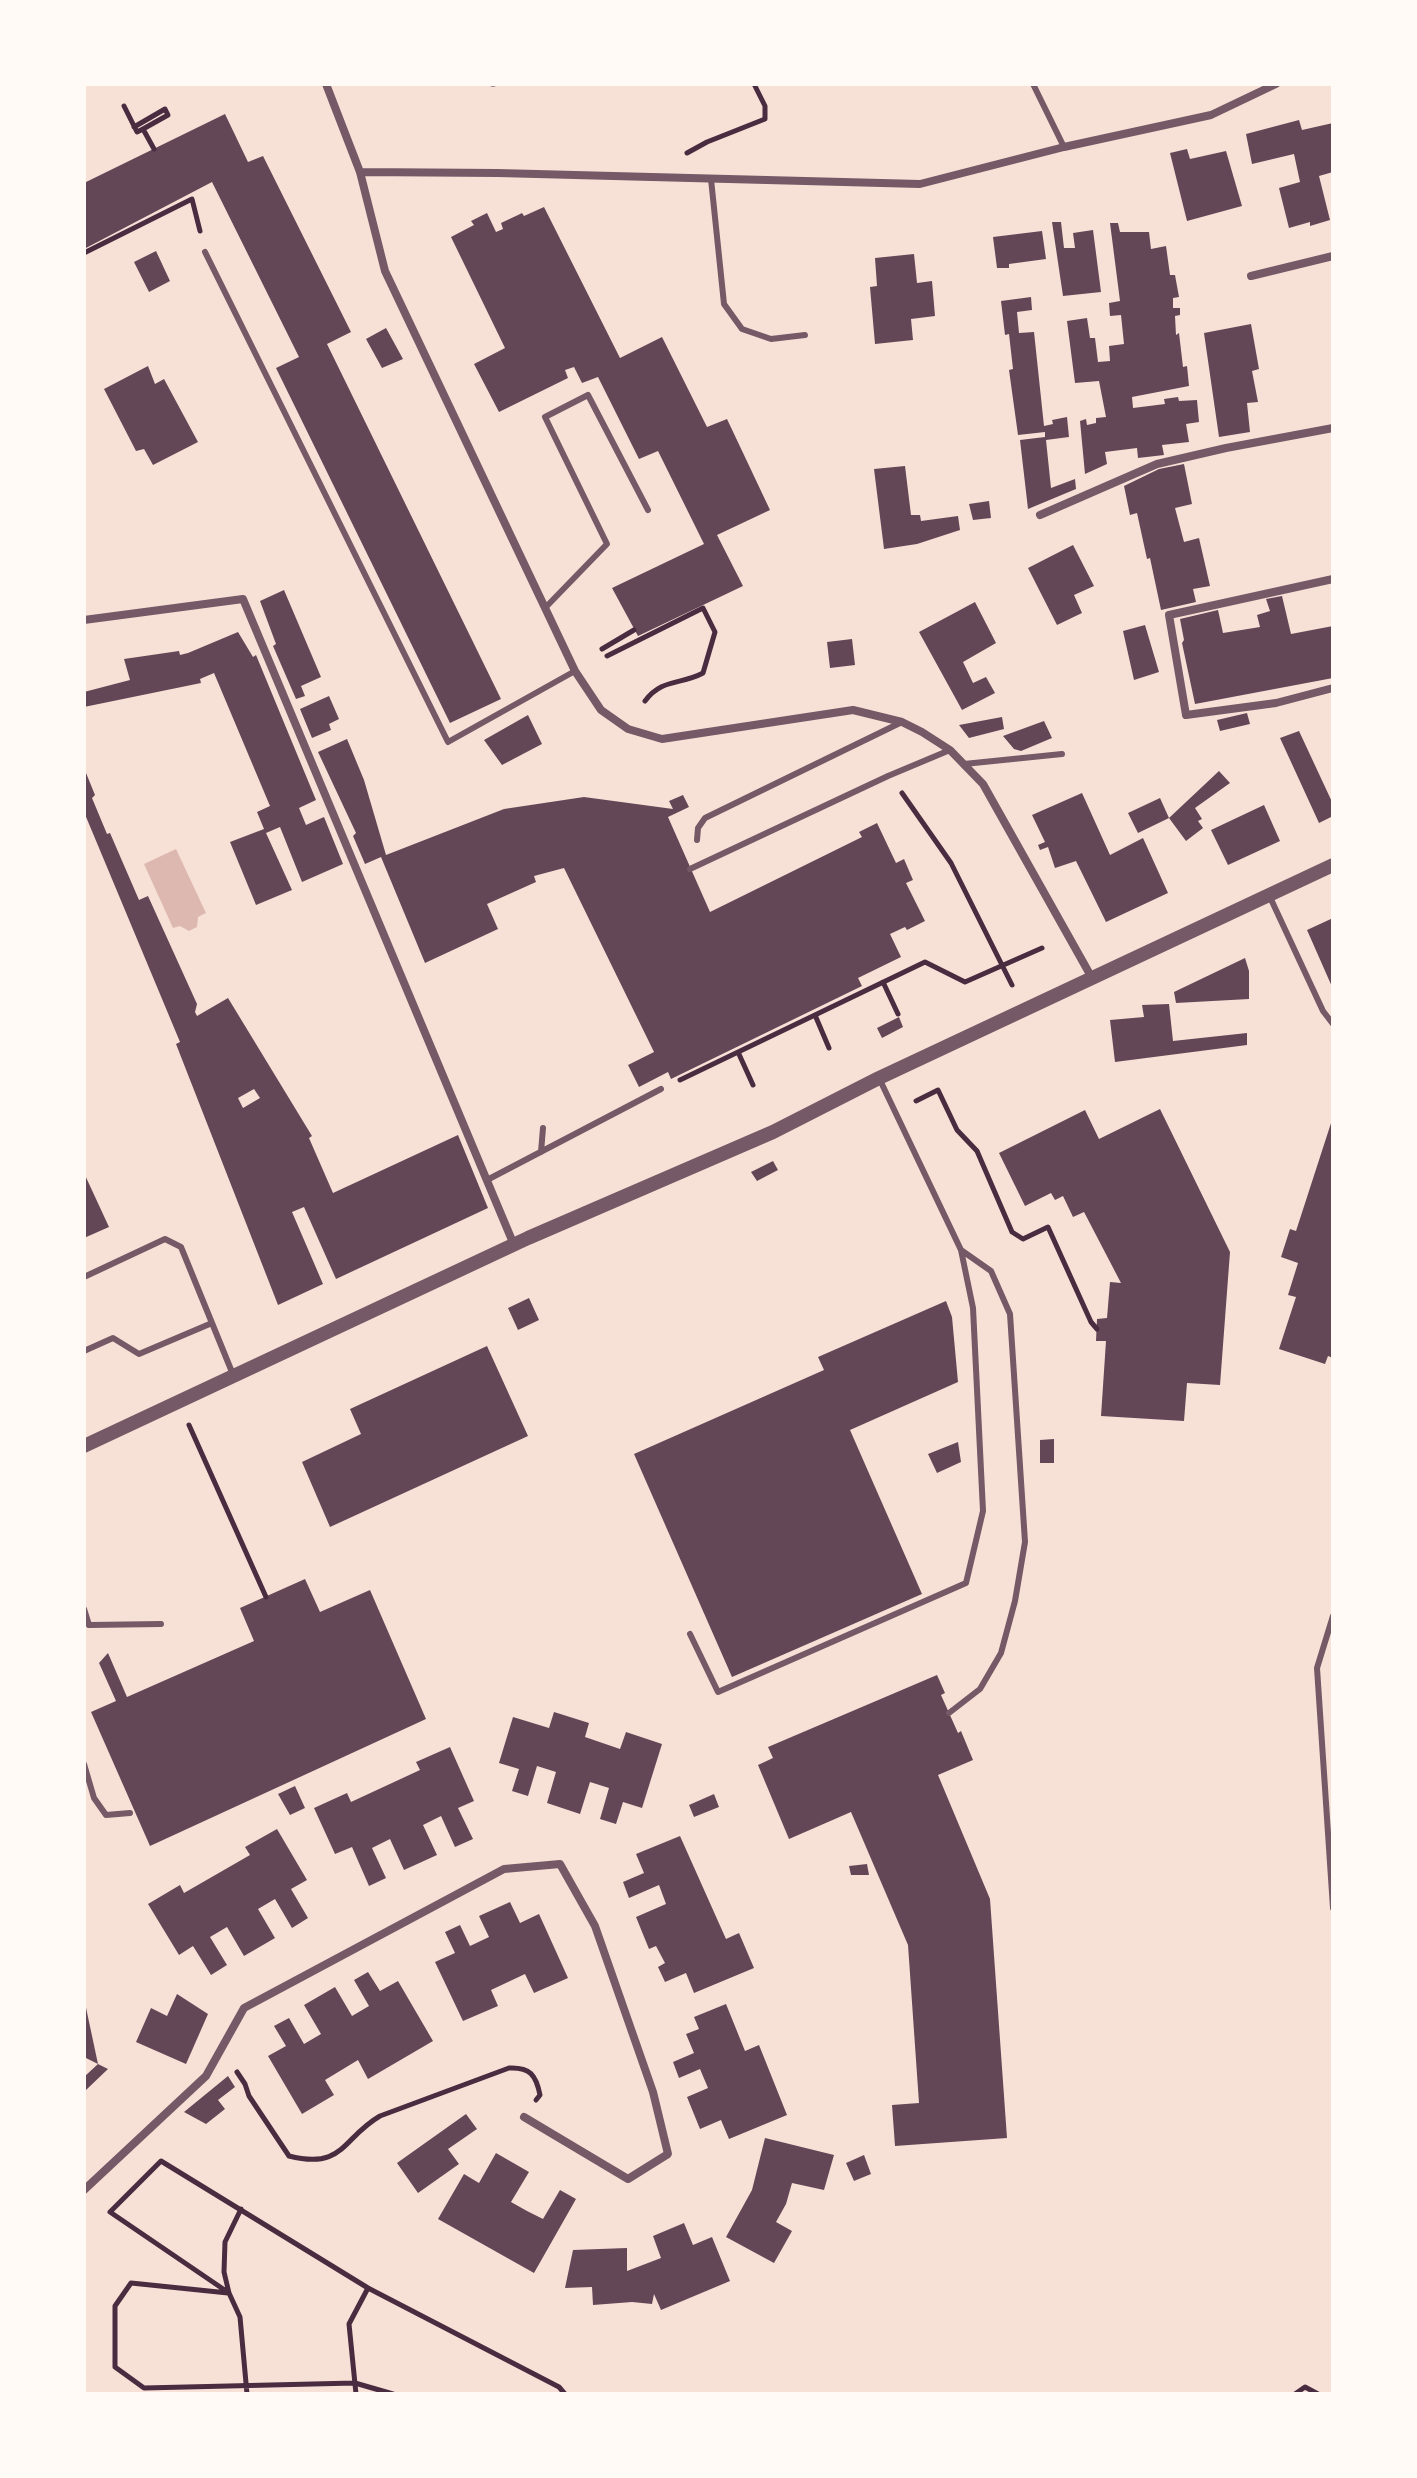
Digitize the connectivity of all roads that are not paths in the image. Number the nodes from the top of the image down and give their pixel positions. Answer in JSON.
{"nodes":[{"id":1,"x":326,"y":84,"type":"edge"},
{"id":2,"x":1033,"y":84,"type":"edge"},
{"id":3,"x":1276,"y":84,"type":"edge"},
{"id":4,"x":1064,"y":147,"type":"junction"},
{"id":5,"x":360,"y":172,"type":"junction"},
{"id":6,"x":711,"y":179,"type":"junction"},
{"id":7,"x":205,"y":252,"type":"road end"},
{"id":8,"x":1333,"y":256,"type":"edge"},
{"id":9,"x":1251,"y":276,"type":"dead end"},
{"id":10,"x":805,"y":335,"type":"dead end"},
{"id":11,"x":1333,"y":428,"type":"edge"},
{"id":12,"x":648,"y":510,"type":"dead end"},
{"id":13,"x":1040,"y":515,"type":"dead end"},
{"id":14,"x":1333,"y":579,"type":"edge"},
{"id":15,"x":545,"y":608,"type":"junction"},
{"id":16,"x":84,"y":620,"type":"edge"},
{"id":17,"x":575,"y":671,"type":"junction"},
{"id":18,"x":1333,"y":688,"type":"edge"},
{"id":19,"x":902,"y":722,"type":"junction"},
{"id":20,"x":950,"y":750,"type":"junction"},
{"id":21,"x":1062,"y":754,"type":"dead end"},
{"id":22,"x":964,"y":764,"type":"junction"},
{"id":23,"x":697,"y":840,"type":"dead end"},
{"id":24,"x":1333,"y":865,"type":"edge"},
{"id":25,"x":690,"y":869,"type":"dead end"},
{"id":26,"x":1269,"y":895,"type":"junction"},
{"id":27,"x":1092,"y":978,"type":"junction"},
{"id":28,"x":1333,"y":1024,"type":"edge"},
{"id":29,"x":879,"y":1078,"type":"junction"},
{"id":30,"x":661,"y":1089,"type":"dead end"},
{"id":31,"x":543,"y":1128,"type":"dead end"},
{"id":32,"x":541,"y":1152,"type":"junction"},
{"id":33,"x":487,"y":1180,"type":"junction"},
{"id":34,"x":514,"y":1245,"type":"junction"},
{"id":35,"x":961,"y":1250,"type":"junction"},
{"id":36,"x":84,"y":1277,"type":"edge"},
{"id":37,"x":212,"y":1323,"type":"junction"},
{"id":38,"x":84,"y":1351,"type":"edge"},
{"id":39,"x":234,"y":1377,"type":"junction"},
{"id":40,"x":85,"y":1449,"type":"edge"},
{"id":41,"x":84,"y":1609,"type":"edge"},
{"id":42,"x":1333,"y":1616,"type":"edge"},
{"id":43,"x":86,"y":1624,"type":"edge"},
{"id":44,"x":161,"y":1624,"type":"dead end"},
{"id":45,"x":690,"y":1634,"type":"dead end"},
{"id":46,"x":949,"y":1713,"type":"dead end"},
{"id":47,"x":84,"y":1764,"type":"edge"},
{"id":48,"x":130,"y":1813,"type":"dead end"},
{"id":49,"x":1333,"y":1908,"type":"edge"},
{"id":50,"x":524,"y":2117,"type":"road end"},
{"id":51,"x":84,"y":2190,"type":"edge"}],
"edges":[{"from":1,"to":5,"type":"street"},
{"from":2,"to":4,"type":"lane"},
{"from":3,"to":4,"type":"street"},
{"from":4,"to":6,"type":"street"},
{"from":5,"to":6,"type":"street"},
{"from":5,"to":15,"type":"street"},
{"from":6,"to":10,"type":"lane"},
{"from":7,"to":17,"type":"lane"},
{"from":8,"to":9,"type":"street"},
{"from":11,"to":13,"type":"street"},
{"from":12,"to":15,"type":"lane"},
{"from":14,"to":18,"type":"street"},
{"from":15,"to":17,"type":"street"},
{"from":16,"to":33,"type":"street"},
{"from":17,"to":19,"type":"street"},
{"from":19,"to":20,"type":"street"},
{"from":19,"to":23,"type":"lane"},
{"from":20,"to":22,"type":"street"},
{"from":20,"to":25,"type":"lane"},
{"from":21,"to":22,"type":"lane"},
{"from":22,"to":27,"type":"street"},
{"from":24,"to":26,"type":"street"},
{"from":26,"to":27,"type":"street"},
{"from":26,"to":28,"type":"lane"},
{"from":27,"to":29,"type":"street"},
{"from":29,"to":34,"type":"street"},
{"from":29,"to":35,"type":"lane"},
{"from":30,"to":32,"type":"lane"},
{"from":31,"to":32,"type":"lane"},
{"from":32,"to":33,"type":"lane"},
{"from":33,"to":34,"type":"street"},
{"from":34,"to":39,"type":"street"},
{"from":35,"to":45,"type":"lane"},
{"from":35,"to":46,"type":"lane"},
{"from":36,"to":37,"type":"lane"},
{"from":37,"to":38,"type":"lane"},
{"from":37,"to":39,"type":"lane"},
{"from":39,"to":40,"type":"street"},
{"from":41,"to":43,"type":"lane"},
{"from":42,"to":49,"type":"lane"},
{"from":43,"to":44,"type":"lane"},
{"from":47,"to":48,"type":"lane"},
{"from":50,"to":51,"type":"street"}]}
